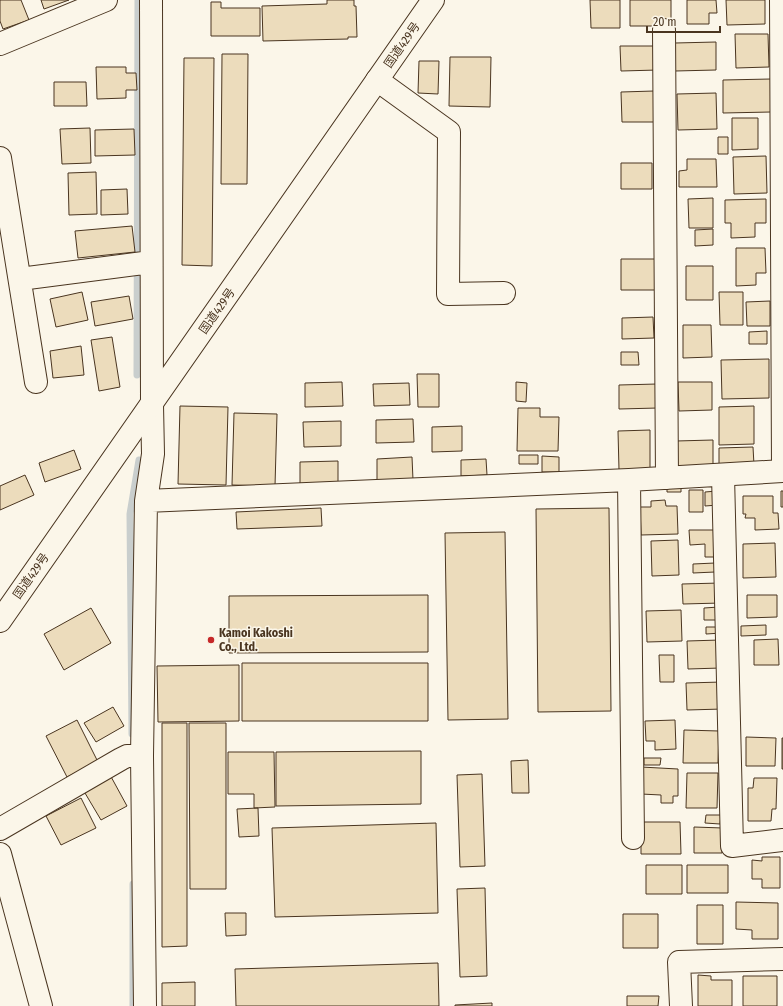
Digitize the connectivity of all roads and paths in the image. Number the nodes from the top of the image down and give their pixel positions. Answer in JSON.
{"nodes":[{"id":1,"x":106,"y":0,"type":"edge"},
{"id":2,"x":151,"y":0,"type":"edge"},
{"id":3,"x":433,"y":0,"type":"edge"},
{"id":4,"x":781,"y":0,"type":"edge"},
{"id":5,"x":664,"y":30,"type":"dead end"},
{"id":6,"x":0,"y":44,"type":"edge"},
{"id":7,"x":377,"y":80,"type":"junction"},
{"id":8,"x":0,"y":158,"type":"edge"},
{"id":9,"x":142,"y":263,"type":"junction"},
{"id":10,"x":20,"y":280,"type":"junction"},
{"id":11,"x":504,"y":293,"type":"dead end"},
{"id":12,"x":36,"y":382,"type":"dead end"},
{"id":13,"x":152,"y":405,"type":"junction"},
{"id":14,"x":783,"y":471,"type":"edge"},
{"id":15,"x":723,"y":475,"type":"junction"},
{"id":16,"x":667,"y":478,"type":"junction"},
{"id":17,"x":629,"y":480,"type":"junction"},
{"id":18,"x":146,"y":501,"type":"junction"},
{"id":19,"x":0,"y":621,"type":"edge"},
{"id":20,"x":135,"y":756,"type":"junction"},
{"id":21,"x":0,"y":829,"type":"edge"},
{"id":22,"x":633,"y":838,"type":"dead end"},
{"id":23,"x":783,"y":840,"type":"edge"},
{"id":24,"x":0,"y":854,"type":"edge"},
{"id":25,"x":783,"y":959,"type":"edge"},
{"id":26,"x":41,"y":1006,"type":"edge"},
{"id":27,"x":145,"y":1006,"type":"edge"},
{"id":28,"x":681,"y":1006,"type":"edge"}],
"edges":[{"from":1,"to":6,"type":"main road"},
{"from":2,"to":9,"type":"main road"},
{"from":3,"to":7,"type":"main road","name":"国道429号"},
{"from":4,"to":14,"type":"main road"},
{"from":5,"to":16,"type":"main road"},
{"from":7,"to":11,"type":"main road"},
{"from":7,"to":13,"type":"main road","name":"国道429号"},
{"from":8,"to":10,"type":"main road"},
{"from":9,"to":10,"type":"main road"},
{"from":9,"to":13,"type":"main road"},
{"from":10,"to":12,"type":"main road"},
{"from":13,"to":18,"type":"main road"},
{"from":13,"to":19,"type":"main road","name":"国道429号"},
{"from":14,"to":15,"type":"main road"},
{"from":15,"to":16,"type":"main road"},
{"from":15,"to":23,"type":"main road"},
{"from":16,"to":17,"type":"main road"},
{"from":17,"to":18,"type":"main road"},
{"from":17,"to":22,"type":"main road"},
{"from":18,"to":20,"type":"main road"},
{"from":20,"to":21,"type":"main road"},
{"from":20,"to":27,"type":"main road"},
{"from":24,"to":26,"type":"main road"},
{"from":25,"to":28,"type":"main road"}]}
